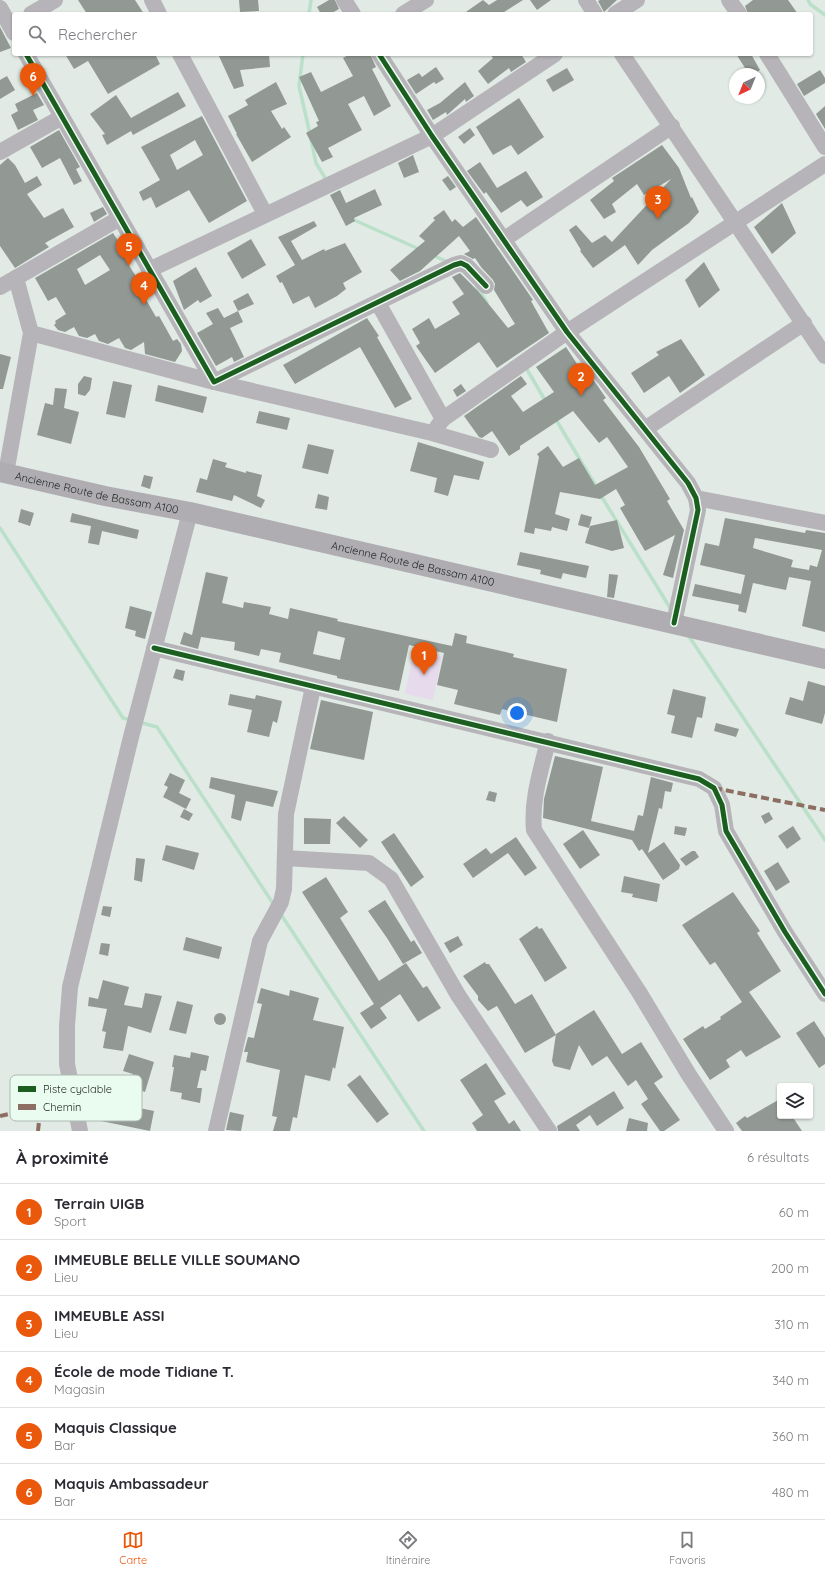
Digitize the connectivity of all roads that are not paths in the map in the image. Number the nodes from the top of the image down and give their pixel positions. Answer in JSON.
{"nodes":[{"id":1,"x":55,"y":0,"type":"edge"},
{"id":2,"x":152,"y":0,"type":"edge"},
{"id":3,"x":344,"y":0,"type":"edge"},
{"id":4,"x":426,"y":0,"type":"edge"},
{"id":5,"x":586,"y":0,"type":"edge"},
{"id":6,"x":637,"y":0,"type":"edge"},
{"id":7,"x":729,"y":0,"type":"edge"},
{"id":8,"x":0,"y":8,"type":"edge"},
{"id":9,"x":34,"y":12,"type":"edge"},
{"id":10,"x":158,"y":12,"type":"edge"},
{"id":11,"x":352,"y":12,"type":"edge"},
{"id":12,"x":406,"y":12,"type":"edge"},
{"id":13,"x":594,"y":12,"type":"edge"},
{"id":14,"x":618,"y":12,"type":"edge"},
{"id":15,"x":738,"y":12,"type":"edge"},
{"id":16,"x":12,"y":26,"type":"edge"},
{"id":17,"x":27,"y":56,"type":"edge"},
{"id":18,"x":181,"y":56,"type":"edge"},
{"id":19,"x":380,"y":56,"type":"edge"},
{"id":20,"x":552,"y":56,"type":"edge"},
{"id":21,"x":623,"y":56,"type":"edge"},
{"id":22,"x":768,"y":56,"type":"edge"},
{"id":23,"x":62,"y":116,"type":"junction"},
{"id":24,"x":672,"y":126,"type":"junction"},
{"id":25,"x":432,"y":136,"type":"junction"},
{"id":26,"x":825,"y":147,"type":"edge"},
{"id":27,"x":0,"y":152,"type":"edge"},
{"id":28,"x":825,"y":164,"type":"edge"},
{"id":29,"x":265,"y":214,"type":"junction"},
{"id":30,"x":120,"y":218,"type":"junction"},
{"id":31,"x":736,"y":223,"type":"junction"},
{"id":32,"x":503,"y":240,"type":"junction"},
{"id":33,"x":149,"y":270,"type":"junction"},
{"id":34,"x":16,"y":278,"type":"junction"},
{"id":35,"x":486,"y":286,"type":"dead end"},
{"id":36,"x":0,"y":287,"type":"edge"},
{"id":37,"x":378,"y":302,"type":"junction"},
{"id":38,"x":804,"y":324,"type":"junction"},
{"id":39,"x":31,"y":332,"type":"junction"},
{"id":40,"x":567,"y":332,"type":"junction"},
{"id":41,"x":825,"y":356,"type":"edge"},
{"id":42,"x":214,"y":382,"type":"junction"},
{"id":43,"x":443,"y":419,"type":"junction"},
{"id":44,"x":645,"y":429,"type":"junction"},
{"id":45,"x":432,"y":433,"type":"junction"},
{"id":46,"x":491,"y":450,"type":"dead end"},
{"id":47,"x":3,"y":473,"type":"edge"},
{"id":48,"x":696,"y":498,"type":"junction"},
{"id":49,"x":190,"y":512,"type":"junction"},
{"id":50,"x":825,"y":523,"type":"edge"},
{"id":51,"x":674,"y":623,"type":"junction"},
{"id":52,"x":154,"y":648,"type":"junction"},
{"id":53,"x":825,"y":659,"type":"edge"},
{"id":54,"x":313,"y":687,"type":"junction"},
{"id":55,"x":548,"y":741,"type":"junction"},
{"id":56,"x":285,"y":858,"type":"junction"},
{"id":57,"x":825,"y":994,"type":"edge"},
{"id":58,"x":69,"y":1075,"type":"edge"},
{"id":59,"x":78,"y":1121,"type":"edge"},
{"id":60,"x":80,"y":1131,"type":"edge"},
{"id":61,"x":216,"y":1131,"type":"edge"},
{"id":62,"x":549,"y":1131,"type":"edge"},
{"id":63,"x":726,"y":1131,"type":"edge"}],
"edges":[{"from":1,"to":9,"type":"street"},
{"from":2,"to":10,"type":"street"},
{"from":3,"to":11,"type":"street"},
{"from":4,"to":12,"type":"street"},
{"from":5,"to":13,"type":"street"},
{"from":6,"to":14,"type":"street"},
{"from":7,"to":15,"type":"street"},
{"from":8,"to":16,"type":"street"},
{"from":17,"to":23,"type":"street"},
{"from":18,"to":29,"type":"street"},
{"from":19,"to":25,"type":"street"},
{"from":20,"to":25,"type":"street"},
{"from":21,"to":24,"type":"street"},
{"from":22,"to":26,"type":"street"},
{"from":23,"to":27,"type":"street"},
{"from":23,"to":30,"type":"street"},
{"from":24,"to":31,"type":"street"},
{"from":24,"to":32,"type":"street"},
{"from":25,"to":29,"type":"street"},
{"from":25,"to":32,"type":"street"},
{"from":28,"to":31,"type":"street"},
{"from":29,"to":33,"type":"street"},
{"from":30,"to":33,"type":"street"},
{"from":30,"to":34,"type":"street"},
{"from":31,"to":38,"type":"street"},
{"from":31,"to":40,"type":"street"},
{"from":32,"to":40,"type":"street"},
{"from":33,"to":42,"type":"street"},
{"from":34,"to":36,"type":"street"},
{"from":34,"to":39,"type":"street"},
{"from":35,"to":37,"type":"street"},
{"from":37,"to":42,"type":"street"},
{"from":37,"to":43,"type":"street"},
{"from":38,"to":41,"type":"street"},
{"from":38,"to":44,"type":"street"},
{"from":39,"to":42,"type":"street"},
{"from":39,"to":47,"type":"street"},
{"from":40,"to":43,"type":"street"},
{"from":40,"to":44,"type":"street"},
{"from":42,"to":45,"type":"street"},
{"from":43,"to":45,"type":"street"},
{"from":44,"to":48,"type":"street"},
{"from":45,"to":46,"type":"street"},
{"from":47,"to":49,"type":"main road","name":"Ancienne Route de Bassam A100"},
{"from":48,"to":50,"type":"street"},
{"from":48,"to":51,"type":"street"},
{"from":49,"to":51,"type":"main road","name":"Ancienne Route de Bassam A100"},
{"from":49,"to":52,"type":"street"},
{"from":51,"to":53,"type":"main road","name":"Ancienne Route de Bassam A100"},
{"from":52,"to":54,"type":"street"},
{"from":52,"to":58,"type":"street"},
{"from":54,"to":55,"type":"street"},
{"from":54,"to":56,"type":"street"},
{"from":55,"to":57,"type":"street"},
{"from":55,"to":63,"type":"street"},
{"from":56,"to":61,"type":"street"},
{"from":56,"to":62,"type":"street"},
{"from":59,"to":60,"type":"street"}]}
